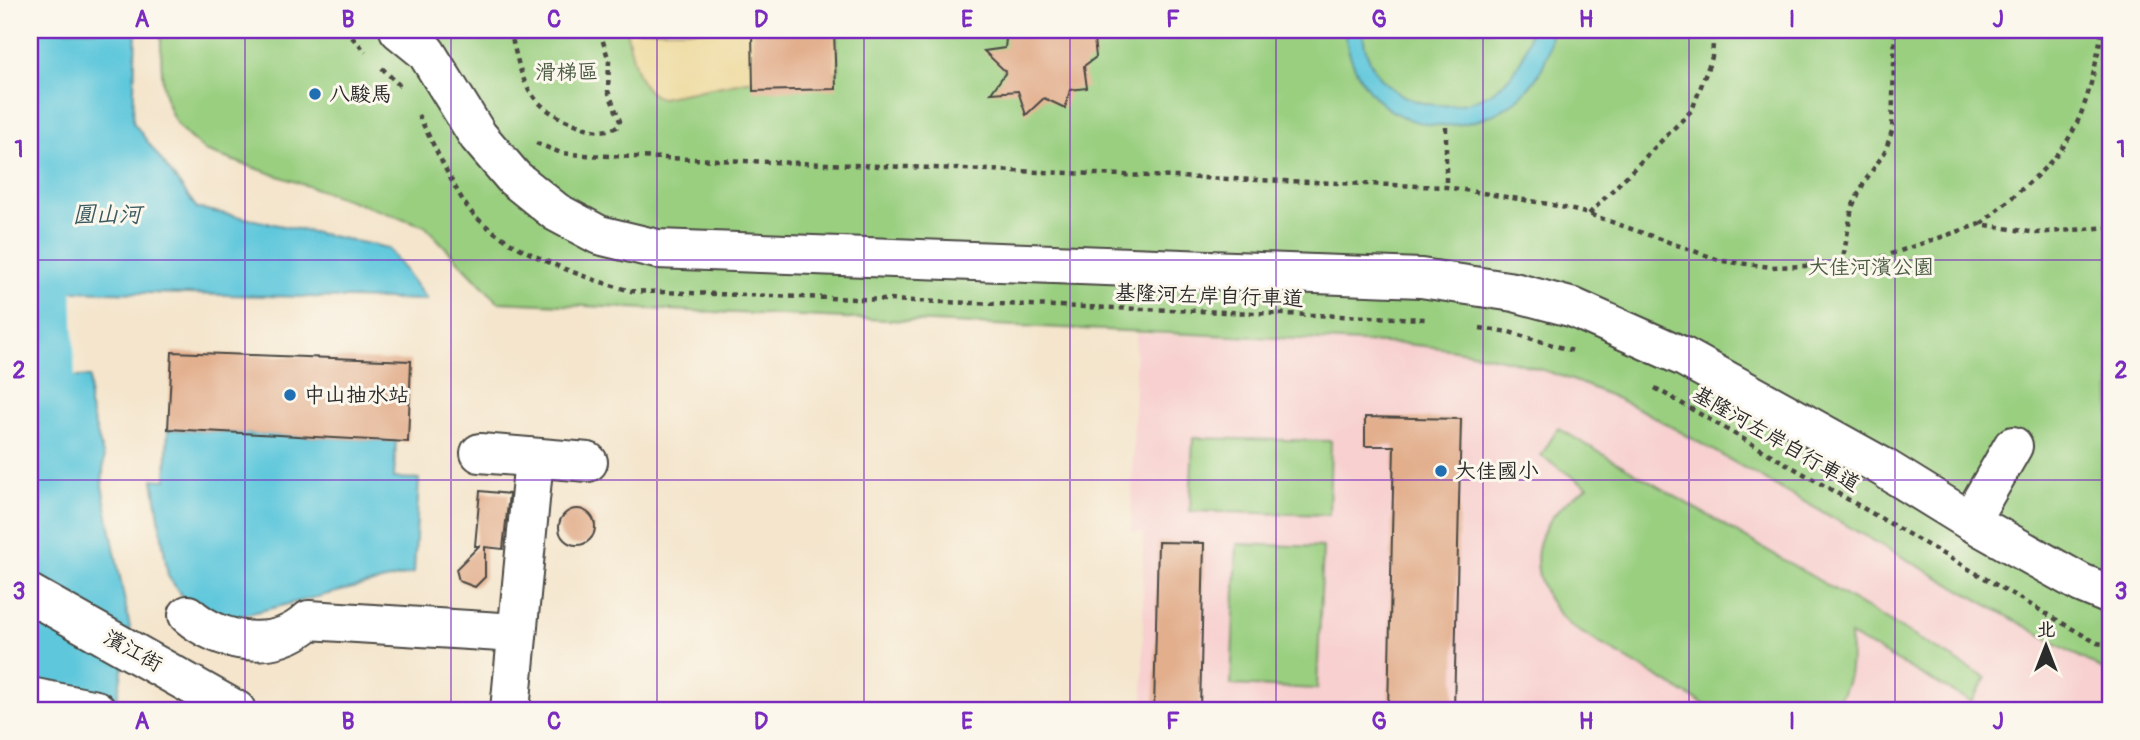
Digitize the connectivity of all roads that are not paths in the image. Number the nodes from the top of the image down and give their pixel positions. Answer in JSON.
{"nodes":[{"id":1,"x":399,"y":30,"type":"edge"},
{"id":2,"x":2013,"y":446,"type":"dead end"},
{"id":3,"x":480,"y":453,"type":"dead end"},
{"id":4,"x":534,"y":458,"type":"junction"},
{"id":5,"x":588,"y":462,"type":"dead end"},
{"id":6,"x":1970,"y":521,"type":"junction"},
{"id":7,"x":30,"y":594,"type":"edge"},
{"id":8,"x":2110,"y":595,"type":"edge"},
{"id":9,"x":188,"y":615,"type":"dead end"},
{"id":10,"x":517,"y":633,"type":"junction"},
{"id":11,"x":30,"y":697,"type":"edge"},
{"id":12,"x":96,"y":710,"type":"edge"},
{"id":13,"x":236,"y":710,"type":"edge"},
{"id":14,"x":510,"y":710,"type":"edge"}],
"edges":[{"from":1,"to":6,"type":"main road"},
{"from":2,"to":6,"type":"main road"},
{"from":3,"to":4,"type":"main road"},
{"from":4,"to":5,"type":"main road"},
{"from":4,"to":10,"type":"main road"},
{"from":6,"to":8,"type":"main road"},
{"from":7,"to":13,"type":"main road","name":"濱江街"},
{"from":9,"to":10,"type":"main road"},
{"from":10,"to":14,"type":"main road"},
{"from":11,"to":12,"type":"main road"}]}
